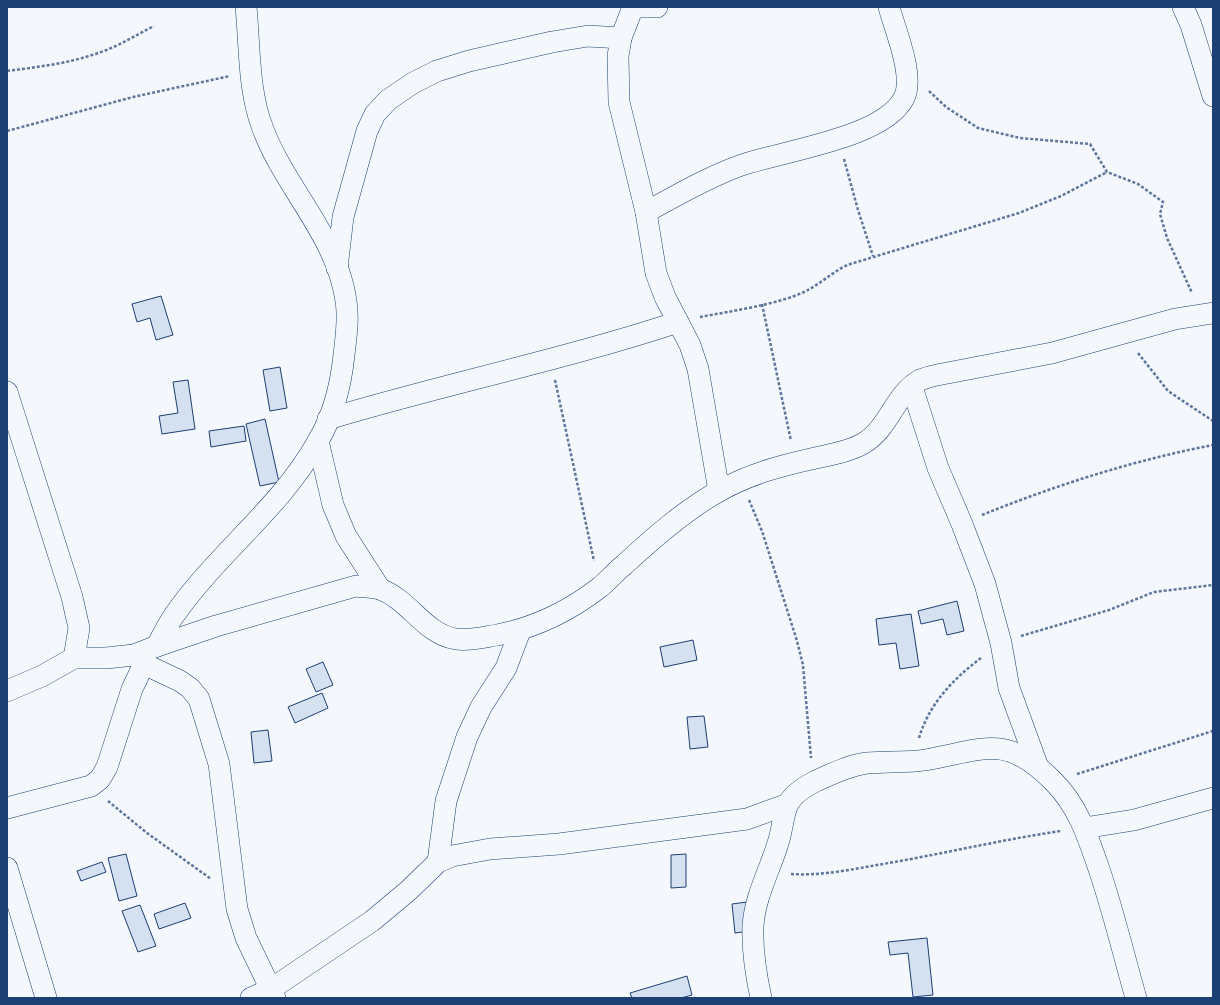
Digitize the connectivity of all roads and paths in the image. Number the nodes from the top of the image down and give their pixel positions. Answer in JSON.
{"nodes":[{"id":1,"x":246,"y":7,"type":"edge"},
{"id":2,"x":633,"y":7,"type":"edge"},
{"id":3,"x":657,"y":7,"type":"edge"},
{"id":4,"x":888,"y":7,"type":"edge"},
{"id":5,"x":1183,"y":7,"type":"edge"},
{"id":6,"x":154,"y":26,"type":"dead end"},
{"id":7,"x":621,"y":38,"type":"junction"},
{"id":8,"x":906,"y":70,"type":"junction"},
{"id":9,"x":7,"y":71,"type":"edge"},
{"id":10,"x":252,"y":71,"type":"junction"},
{"id":11,"x":1213,"y":96,"type":"edge"},
{"id":12,"x":7,"y":131,"type":"edge"},
{"id":13,"x":841,"y":138,"type":"junction"},
{"id":14,"x":1107,"y":172,"type":"junction"},
{"id":15,"x":646,"y":212,"type":"junction"},
{"id":16,"x":873,"y":256,"type":"junction"},
{"id":17,"x":337,"y":268,"type":"junction"},
{"id":18,"x":762,"y":304,"type":"junction"},
{"id":19,"x":1206,"y":314,"type":"edge"},
{"id":20,"x":678,"y":322,"type":"junction"},
{"id":21,"x":1124,"y":334,"type":"junction"},
{"id":22,"x":551,"y":360,"type":"junction"},
{"id":23,"x":912,"y":387,"type":"junction"},
{"id":24,"x":7,"y":392,"type":"edge"},
{"id":25,"x":328,"y":419,"type":"junction"},
{"id":26,"x":1213,"y":421,"type":"edge"},
{"id":27,"x":318,"y":441,"type":"junction"},
{"id":28,"x":1213,"y":445,"type":"edge"},
{"id":29,"x":795,"y":463,"type":"junction"},
{"id":30,"x":727,"y":486,"type":"junction"},
{"id":31,"x":962,"y":524,"type":"junction"},
{"id":32,"x":1213,"y":585,"type":"edge"},
{"id":33,"x":600,"y":587,"type":"junction"},
{"id":34,"x":380,"y":589,"type":"junction"},
{"id":35,"x":520,"y":631,"type":"junction"},
{"id":36,"x":1001,"y":643,"type":"junction"},
{"id":37,"x":157,"y":646,"type":"junction"},
{"id":38,"x":74,"y":658,"type":"junction"},
{"id":39,"x":139,"y":660,"type":"junction"},
{"id":40,"x":7,"y":691,"type":"edge"},
{"id":41,"x":1213,"y":731,"type":"edge"},
{"id":42,"x":913,"y":762,"type":"junction"},
{"id":43,"x":1038,"y":768,"type":"junction"},
{"id":44,"x":815,"y":782,"type":"junction"},
{"id":45,"x":1054,"y":782,"type":"junction"},
{"id":46,"x":91,"y":786,"type":"junction"},
{"id":47,"x":1213,"y":798,"type":"edge"},
{"id":48,"x":788,"y":804,"type":"junction"},
{"id":49,"x":7,"y":808,"type":"edge"},
{"id":50,"x":1084,"y":828,"type":"junction"},
{"id":51,"x":438,"y":862,"type":"junction"},
{"id":52,"x":7,"y":868,"type":"edge"},
{"id":53,"x":767,"y":872,"type":"junction"},
{"id":54,"x":233,"y":894,"type":"junction"},
{"id":55,"x":273,"y":994,"type":"edge"},
{"id":56,"x":46,"y":998,"type":"edge"},
{"id":57,"x":250,"y":998,"type":"edge"},
{"id":58,"x":761,"y":998,"type":"edge"},
{"id":59,"x":1136,"y":998,"type":"edge"}],
"edges":[{"from":1,"to":10,"type":"street"},
{"from":2,"to":3,"type":"street"},
{"from":2,"to":7,"type":"street"},
{"from":4,"to":8,"type":"street"},
{"from":5,"to":11,"type":"street"},
{"from":6,"to":9,"type":"path"},
{"from":7,"to":15,"type":"street"},
{"from":7,"to":17,"type":"street"},
{"from":8,"to":13,"type":"street"},
{"from":8,"to":14,"type":"path"},
{"from":10,"to":12,"type":"path"},
{"from":10,"to":17,"type":"street"},
{"from":13,"to":15,"type":"street"},
{"from":13,"to":16,"type":"path"},
{"from":14,"to":16,"type":"path"},
{"from":14,"to":19,"type":"path"},
{"from":15,"to":20,"type":"street"},
{"from":16,"to":18,"type":"path"},
{"from":17,"to":25,"type":"street"},
{"from":18,"to":20,"type":"path"},
{"from":18,"to":29,"type":"path"},
{"from":19,"to":21,"type":"street"},
{"from":20,"to":22,"type":"street"},
{"from":20,"to":30,"type":"street"},
{"from":21,"to":23,"type":"street"},
{"from":21,"to":26,"type":"path"},
{"from":22,"to":25,"type":"street"},
{"from":22,"to":33,"type":"path"},
{"from":23,"to":29,"type":"street"},
{"from":23,"to":31,"type":"street"},
{"from":24,"to":38,"type":"street"},
{"from":25,"to":27,"type":"street"},
{"from":27,"to":34,"type":"street"},
{"from":27,"to":37,"type":"street"},
{"from":28,"to":31,"type":"path"},
{"from":29,"to":30,"type":"street"},
{"from":30,"to":33,"type":"street"},
{"from":30,"to":44,"type":"path"},
{"from":31,"to":36,"type":"street"},
{"from":32,"to":36,"type":"path"},
{"from":33,"to":35,"type":"street"},
{"from":34,"to":35,"type":"street"},
{"from":34,"to":37,"type":"street"},
{"from":35,"to":51,"type":"street"},
{"from":36,"to":42,"type":"path"},
{"from":36,"to":43,"type":"street"},
{"from":37,"to":39,"type":"street"},
{"from":38,"to":39,"type":"street"},
{"from":38,"to":40,"type":"street"},
{"from":39,"to":46,"type":"street"},
{"from":39,"to":54,"type":"street"},
{"from":41,"to":45,"type":"path"},
{"from":42,"to":43,"type":"street"},
{"from":42,"to":44,"type":"street"},
{"from":43,"to":45,"type":"street"},
{"from":44,"to":48,"type":"street"},
{"from":45,"to":50,"type":"street"},
{"from":46,"to":49,"type":"street"},
{"from":46,"to":54,"type":"path"},
{"from":47,"to":50,"type":"street"},
{"from":48,"to":51,"type":"street"},
{"from":48,"to":53,"type":"street"},
{"from":50,"to":53,"type":"path"},
{"from":50,"to":59,"type":"street"},
{"from":51,"to":55,"type":"street"},
{"from":52,"to":56,"type":"street"},
{"from":53,"to":58,"type":"street"},
{"from":54,"to":55,"type":"street"},
{"from":55,"to":57,"type":"street"}]}
